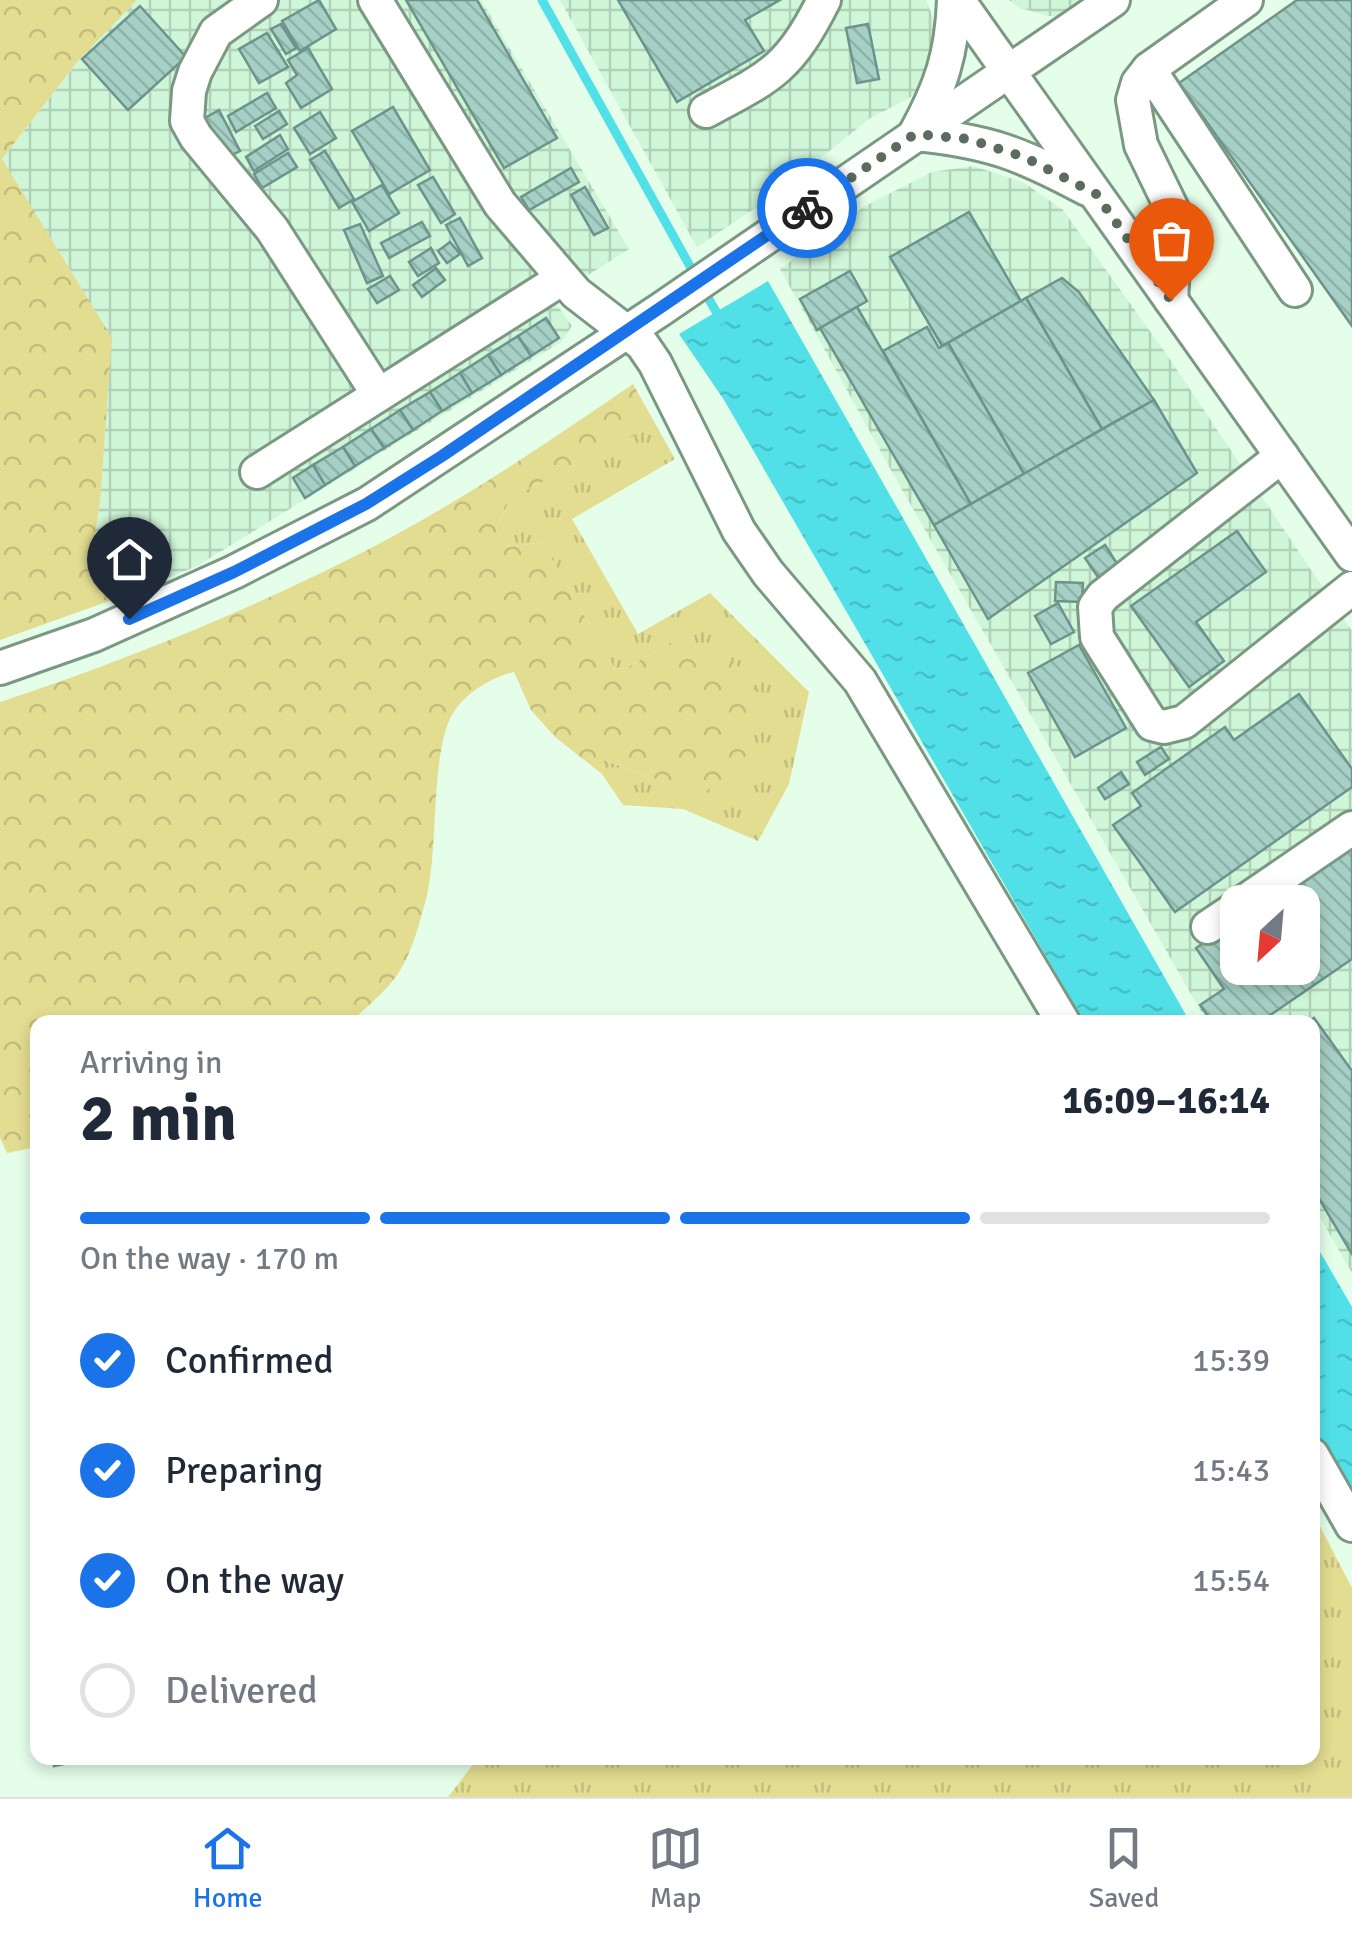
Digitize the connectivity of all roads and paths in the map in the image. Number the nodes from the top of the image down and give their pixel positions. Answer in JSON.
{"nodes":[{"id":1,"x":261,"y":0,"type":"edge"},
{"id":2,"x":375,"y":0,"type":"edge"},
{"id":3,"x":824,"y":0,"type":"edge"},
{"id":4,"x":956,"y":0,"type":"edge"},
{"id":5,"x":1113,"y":0,"type":"edge"},
{"id":6,"x":1246,"y":0,"type":"edge"},
{"id":7,"x":1149,"y":69,"type":"junction"},
{"id":8,"x":1008,"y":70,"type":"junction"},
{"id":9,"x":706,"y":111,"type":"dead end"},
{"id":10,"x":915,"y":134,"type":"junction"},
{"id":11,"x":1096,"y":194,"type":"junction"},
{"id":12,"x":563,"y":278,"type":"junction"},
{"id":13,"x":1295,"y":290,"type":"dead end"},
{"id":14,"x":1171,"y":300,"type":"junction"},
{"id":15,"x":626,"y":332,"type":"junction"},
{"id":16,"x":378,"y":394,"type":"junction"},
{"id":17,"x":1282,"y":456,"type":"junction"},
{"id":18,"x":257,"y":472,"type":"dead end"},
{"id":19,"x":1346,"y":533,"type":"edge"},
{"id":20,"x":1352,"y":588,"type":"edge"},
{"id":21,"x":0,"y":668,"type":"edge"},
{"id":22,"x":1352,"y":828,"type":"edge"},
{"id":23,"x":1269,"y":885,"type":"edge"},
{"id":24,"x":1220,"y":919,"type":"edge"},
{"id":25,"x":1208,"y":927,"type":"dead end"},
{"id":26,"x":1059,"y":1015,"type":"edge"},
{"id":27,"x":1320,"y":1469,"type":"edge"},
{"id":28,"x":1352,"y":1526,"type":"edge"}],
"edges":[{"from":1,"to":16,"type":"street"},
{"from":2,"to":12,"type":"street"},
{"from":3,"to":9,"type":"street"},
{"from":4,"to":8,"type":"street"},
{"from":4,"to":10,"type":"street"},
{"from":5,"to":8,"type":"street"},
{"from":6,"to":7,"type":"street"},
{"from":7,"to":13,"type":"street"},
{"from":7,"to":14,"type":"street"},
{"from":8,"to":10,"type":"street"},
{"from":8,"to":11,"type":"street"},
{"from":10,"to":11,"type":"street"},
{"from":10,"to":15,"type":"street"},
{"from":11,"to":14,"type":"street"},
{"from":12,"to":15,"type":"street"},
{"from":12,"to":16,"type":"street"},
{"from":14,"to":17,"type":"street"},
{"from":15,"to":21,"type":"street"},
{"from":15,"to":26,"type":"street"},
{"from":16,"to":18,"type":"street"},
{"from":17,"to":19,"type":"street"},
{"from":17,"to":20,"type":"street"},
{"from":22,"to":23,"type":"street"},
{"from":24,"to":25,"type":"street"},
{"from":27,"to":28,"type":"street"}]}
